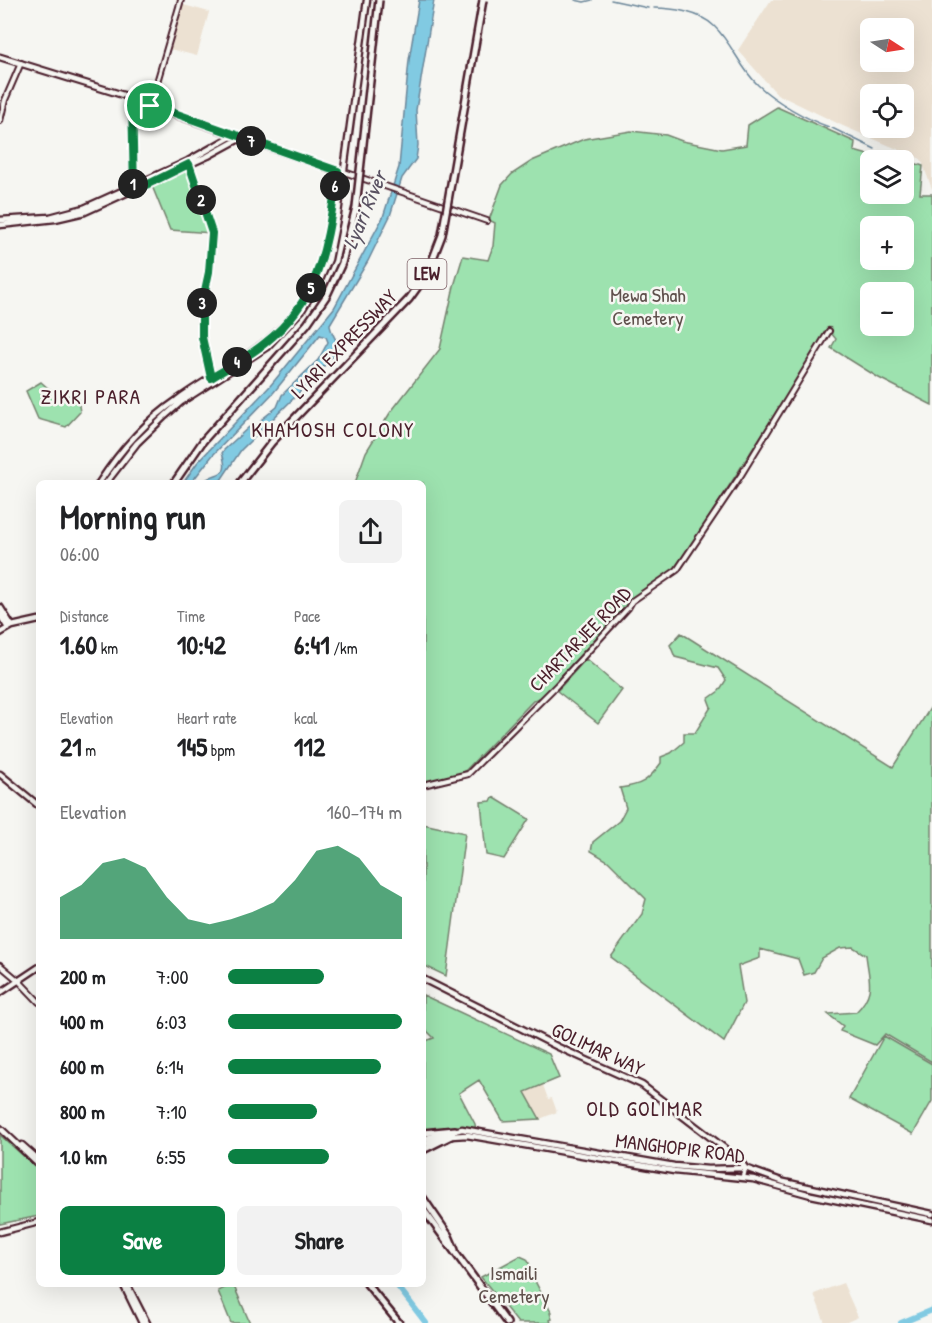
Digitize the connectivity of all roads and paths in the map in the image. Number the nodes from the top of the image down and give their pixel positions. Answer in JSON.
{"nodes":[{"id":1,"x":181,"y":0,"type":"edge"},
{"id":2,"x":367,"y":0,"type":"edge"},
{"id":3,"x":379,"y":0,"type":"edge"},
{"id":4,"x":483,"y":0,"type":"edge"},
{"id":5,"x":0,"y":57,"type":"edge"},
{"id":6,"x":21,"y":63,"type":"junction"},
{"id":7,"x":132,"y":98,"type":"junction"},
{"id":8,"x":150,"y":106,"type":"junction"},
{"id":9,"x":0,"y":121,"type":"edge"},
{"id":10,"x":234,"y":135,"type":"junction"},
{"id":11,"x":241,"y":138,"type":"junction"},
{"id":12,"x":189,"y":163,"type":"junction"},
{"id":13,"x":338,"y":171,"type":"junction"},
{"id":14,"x":344,"y":172,"type":"junction"},
{"id":15,"x":133,"y":189,"type":"junction"},
{"id":16,"x":487,"y":221,"type":"dead end"},
{"id":17,"x":0,"y":223,"type":"edge"},
{"id":18,"x":830,"y":331,"type":"dead end"},
{"id":19,"x":211,"y":378,"type":"junction"},
{"id":20,"x":101,"y":480,"type":"edge"},
{"id":21,"x":108,"y":480,"type":"edge"},
{"id":22,"x":176,"y":480,"type":"edge"},
{"id":23,"x":242,"y":480,"type":"edge"},
{"id":24,"x":0,"y":607,"type":"edge"},
{"id":25,"x":0,"y":615,"type":"edge"},
{"id":26,"x":36,"y":621,"type":"edge"},
{"id":27,"x":10,"y":627,"type":"junction"},
{"id":28,"x":0,"y":633,"type":"edge"},
{"id":29,"x":0,"y":774,"type":"edge"},
{"id":30,"x":426,"y":784,"type":"edge"},
{"id":31,"x":36,"y":804,"type":"edge"},
{"id":32,"x":0,"y":965,"type":"edge"},
{"id":33,"x":36,"y":969,"type":"edge"},
{"id":34,"x":19,"y":981,"type":"junction"},
{"id":35,"x":426,"y":981,"type":"edge"},
{"id":36,"x":0,"y":993,"type":"edge"},
{"id":37,"x":36,"y":999,"type":"edge"},
{"id":38,"x":0,"y":1127,"type":"edge"},
{"id":39,"x":453,"y":1133,"type":"junction"},
{"id":40,"x":426,"y":1135,"type":"edge"},
{"id":41,"x":426,"y":1136,"type":"edge"},
{"id":42,"x":426,"y":1143,"type":"edge"},
{"id":43,"x":426,"y":1148,"type":"edge"},
{"id":44,"x":36,"y":1157,"type":"edge"},
{"id":45,"x":36,"y":1162,"type":"edge"},
{"id":46,"x":745,"y":1168,"type":"junction"},
{"id":47,"x":743,"y":1177,"type":"junction"},
{"id":48,"x":426,"y":1202,"type":"edge"},
{"id":49,"x":426,"y":1213,"type":"edge"},
{"id":50,"x":932,"y":1215,"type":"edge"},
{"id":51,"x":932,"y":1220,"type":"edge"},
{"id":52,"x":36,"y":1223,"type":"edge"},
{"id":53,"x":0,"y":1232,"type":"edge"},
{"id":54,"x":459,"y":1257,"type":"junction"},
{"id":55,"x":126,"y":1287,"type":"edge"},
{"id":56,"x":127,"y":1287,"type":"edge"},
{"id":57,"x":368,"y":1287,"type":"edge"},
{"id":58,"x":142,"y":1323,"type":"edge"},
{"id":59,"x":147,"y":1323,"type":"edge"},
{"id":60,"x":399,"y":1323,"type":"edge"},
{"id":61,"x":507,"y":1323,"type":"edge"}],
"edges":[{"from":1,"to":8,"type":"street"},
{"from":2,"to":14,"type":"main road"},
{"from":3,"to":22,"type":"highway","name":"LYARI EXPRESSWAY","bridge":true},
{"from":4,"to":23,"type":"highway","name":"LYARI EXPRESSWAY","number":"LEW","bridge":true},
{"from":5,"to":6,"type":"main road"},
{"from":6,"to":7,"type":"main road"},
{"from":6,"to":9,"type":"street"},
{"from":7,"to":8,"type":"main road"},
{"from":7,"to":15,"type":"street"},
{"from":8,"to":10,"type":"main road"},
{"from":10,"to":11,"type":"main road"},
{"from":10,"to":12,"type":"main road"},
{"from":11,"to":12,"type":"main road"},
{"from":11,"to":13,"type":"main road"},
{"from":12,"to":15,"type":"main road"},
{"from":12,"to":19,"type":"street"},
{"from":13,"to":14,"type":"main road"},
{"from":13,"to":19,"type":"main road"},
{"from":14,"to":16,"type":"street"},
{"from":14,"to":21,"type":"main road"},
{"from":15,"to":17,"type":"main road"},
{"from":18,"to":30,"type":"street","name":"CHARTARJEE ROAD"},
{"from":19,"to":20,"type":"main road"},
{"from":24,"to":27,"type":"main road"},
{"from":25,"to":27,"type":"main road"},
{"from":26,"to":27,"type":"main road"},
{"from":27,"to":28,"type":"main road"},
{"from":29,"to":31,"type":"main road"},
{"from":32,"to":34,"type":"street"},
{"from":33,"to":34,"type":"main road"},
{"from":34,"to":36,"type":"main road"},
{"from":34,"to":37,"type":"street"},
{"from":35,"to":46,"type":"main road","name":"GOLIMAR WAY"},
{"from":38,"to":44,"type":"main road"},
{"from":38,"to":45,"type":"main road"},
{"from":39,"to":40,"type":"highway"},
{"from":39,"to":41,"type":"main road","name":"MANGHOPIR ROAD"},
{"from":39,"to":42,"type":"main road","name":"MANGHOPIR ROAD"},
{"from":39,"to":43,"type":"highway"},
{"from":39,"to":46,"type":"main road","name":"MANGHOPIR ROAD"},
{"from":39,"to":47,"type":"main road","name":"MANGHOPIR ROAD"},
{"from":46,"to":47,"type":"main road"},
{"from":46,"to":50,"type":"main road","name":"MANGHOPIR ROAD"},
{"from":47,"to":51,"type":"main road","name":"MANGHOPIR ROAD"},
{"from":48,"to":54,"type":"highway"},
{"from":49,"to":54,"type":"highway"},
{"from":52,"to":53,"type":"main road"},
{"from":54,"to":61,"type":"highway"},
{"from":55,"to":58,"type":"main road"},
{"from":56,"to":59,"type":"main road"},
{"from":57,"to":60,"type":"highway"}]}
